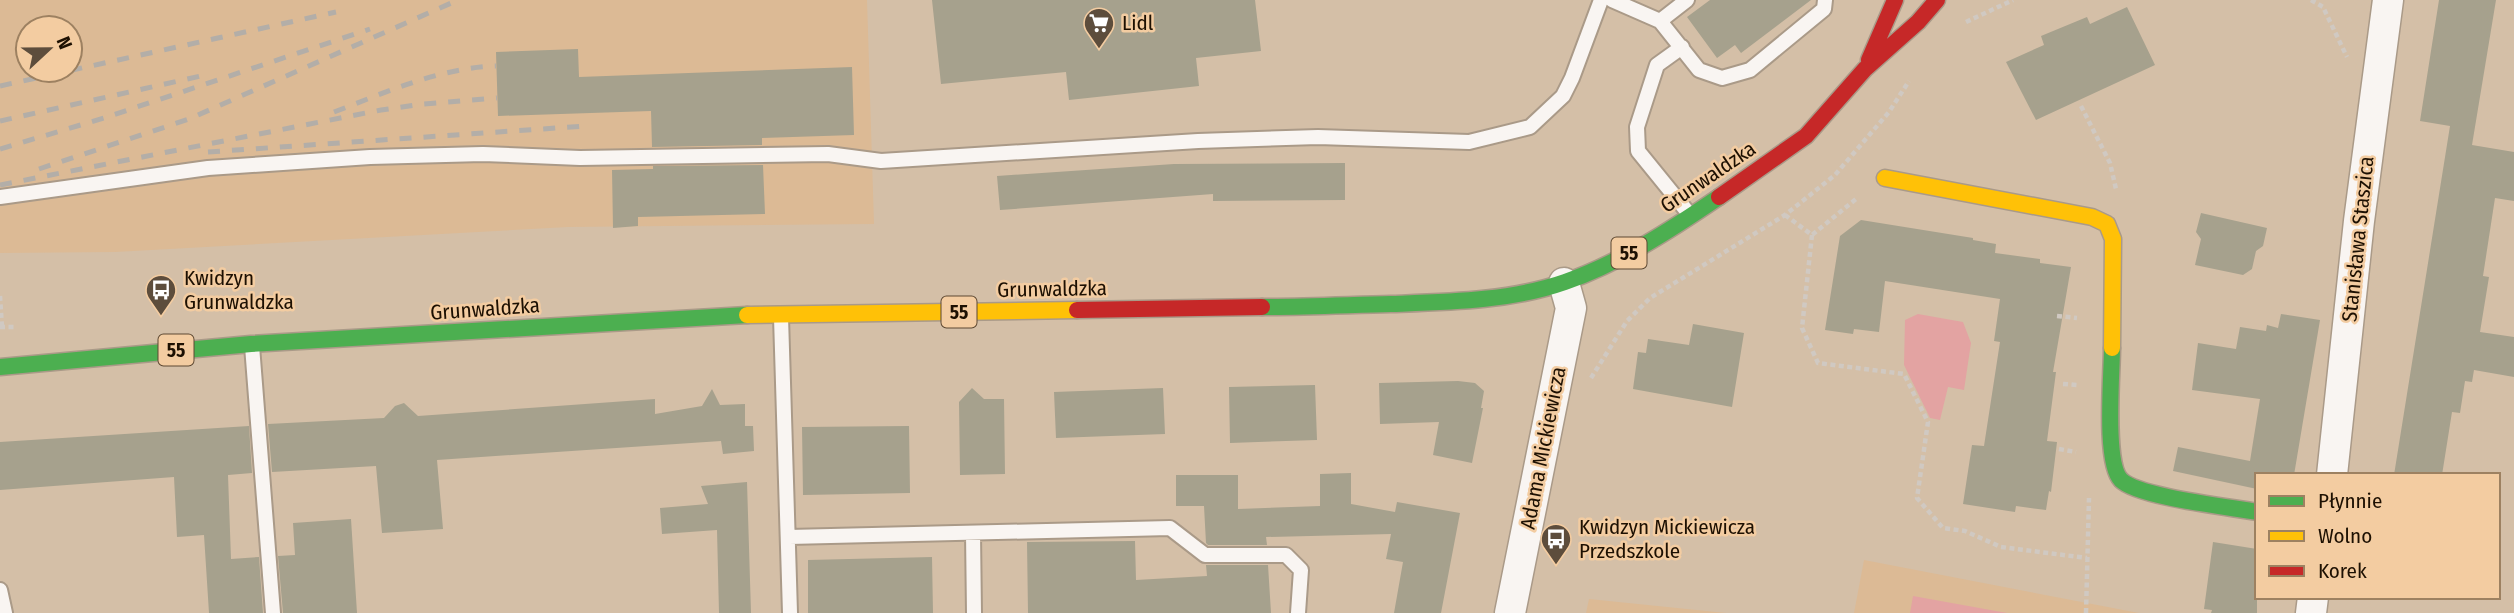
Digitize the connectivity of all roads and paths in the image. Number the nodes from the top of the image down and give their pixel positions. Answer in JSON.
{"nodes":[{"id":1,"x":1601,"y":0,"type":"edge"},
{"id":2,"x":1612,"y":0,"type":"edge"},
{"id":3,"x":1687,"y":0,"type":"edge"},
{"id":4,"x":1825,"y":0,"type":"edge"},
{"id":5,"x":1895,"y":0,"type":"edge"},
{"id":6,"x":1937,"y":0,"type":"edge"},
{"id":7,"x":2013,"y":0,"type":"edge"},
{"id":8,"x":2384,"y":1,"type":"edge"},
{"id":9,"x":1660,"y":22,"type":"junction"},
{"id":10,"x":1958,"y":26,"type":"dead end"},
{"id":11,"x":1682,"y":47,"type":"junction"},
{"id":12,"x":1866,"y":69,"type":"junction"},
{"id":13,"x":1909,"y":80,"type":"dead end"},
{"id":14,"x":2081,"y":106,"type":"dead end"},
{"id":15,"x":1885,"y":177,"type":"joint"},
{"id":16,"x":2116,"y":187,"type":"dead end"},
{"id":17,"x":0,"y":197,"type":"edge"},
{"id":18,"x":1785,"y":215,"type":"junction"},
{"id":19,"x":1691,"y":216,"type":"junction"},
{"id":20,"x":1812,"y":235,"type":"junction"},
{"id":21,"x":1564,"y":283,"type":"junction"},
{"id":22,"x":0,"y":296,"type":"edge"},
{"id":23,"x":781,"y":314,"type":"junction"},
{"id":24,"x":1,"y":327,"type":"edge"},
{"id":25,"x":251,"y":344,"type":"junction"},
{"id":26,"x":0,"y":367,"type":"edge"},
{"id":27,"x":1554,"y":390,"type":"junction"},
{"id":28,"x":2332,"y":473,"type":"edge"},
{"id":29,"x":2089,"y":493,"type":"dead end"},
{"id":30,"x":2255,"y":512,"type":"edge"},
{"id":31,"x":973,"y":533,"type":"junction"},
{"id":32,"x":789,"y":537,"type":"junction"},
{"id":33,"x":2087,"y":558,"type":"junction"},
{"id":34,"x":0,"y":590,"type":"edge"},
{"id":35,"x":5,"y":613,"type":"edge"},
{"id":36,"x":274,"y":613,"type":"edge"},
{"id":37,"x":790,"y":613,"type":"edge"},
{"id":38,"x":974,"y":613,"type":"edge"},
{"id":39,"x":1298,"y":613,"type":"edge"},
{"id":40,"x":1510,"y":613,"type":"edge"},
{"id":41,"x":2087,"y":613,"type":"edge"}],
"edges":[{"from":1,"to":17,"type":"lane"},
{"from":2,"to":9,"type":"lane"},
{"from":3,"to":9,"type":"lane"},
{"from":4,"to":11,"type":"lane"},
{"from":5,"to":12,"type":"main road","name":"Grunwaldzka","number":"55"},
{"from":6,"to":12,"type":"main road","name":"Grunwaldzka","number":"55"},
{"from":7,"to":10,"type":"path"},
{"from":8,"to":28,"type":"street","name":"Stanisława Staszica"},
{"from":9,"to":11,"type":"lane"},
{"from":11,"to":19,"type":"lane"},
{"from":12,"to":19,"type":"main road","name":"Grunwaldzka","number":"55"},
{"from":13,"to":18,"type":"path"},
{"from":14,"to":16,"type":"path"},
{"from":15,"to":20,"type":"path"},
{"from":15,"to":30,"type":"main road"},
{"from":18,"to":20,"type":"path"},
{"from":18,"to":27,"type":"path"},
{"from":19,"to":21,"type":"main road","name":"Grunwaldzka","number":"55"},
{"from":20,"to":33,"type":"path"},
{"from":21,"to":23,"type":"main road","name":"Grunwaldzka","number":"55"},
{"from":21,"to":27,"type":"street","name":"Adama Mickiewicza"},
{"from":22,"to":24,"type":"path"},
{"from":23,"to":25,"type":"main road","name":"Grunwaldzka","number":"55"},
{"from":23,"to":32,"type":"lane"},
{"from":25,"to":26,"type":"main road","name":"Grunwaldzka","number":"55"},
{"from":25,"to":36,"type":"lane"},
{"from":27,"to":40,"type":"street","name":"Adama Mickiewicza"},
{"from":29,"to":33,"type":"path"},
{"from":31,"to":32,"type":"lane"},
{"from":31,"to":38,"type":"lane"},
{"from":31,"to":39,"type":"lane"},
{"from":32,"to":37,"type":"lane"},
{"from":33,"to":41,"type":"path"},
{"from":34,"to":35,"type":"lane"}]}
